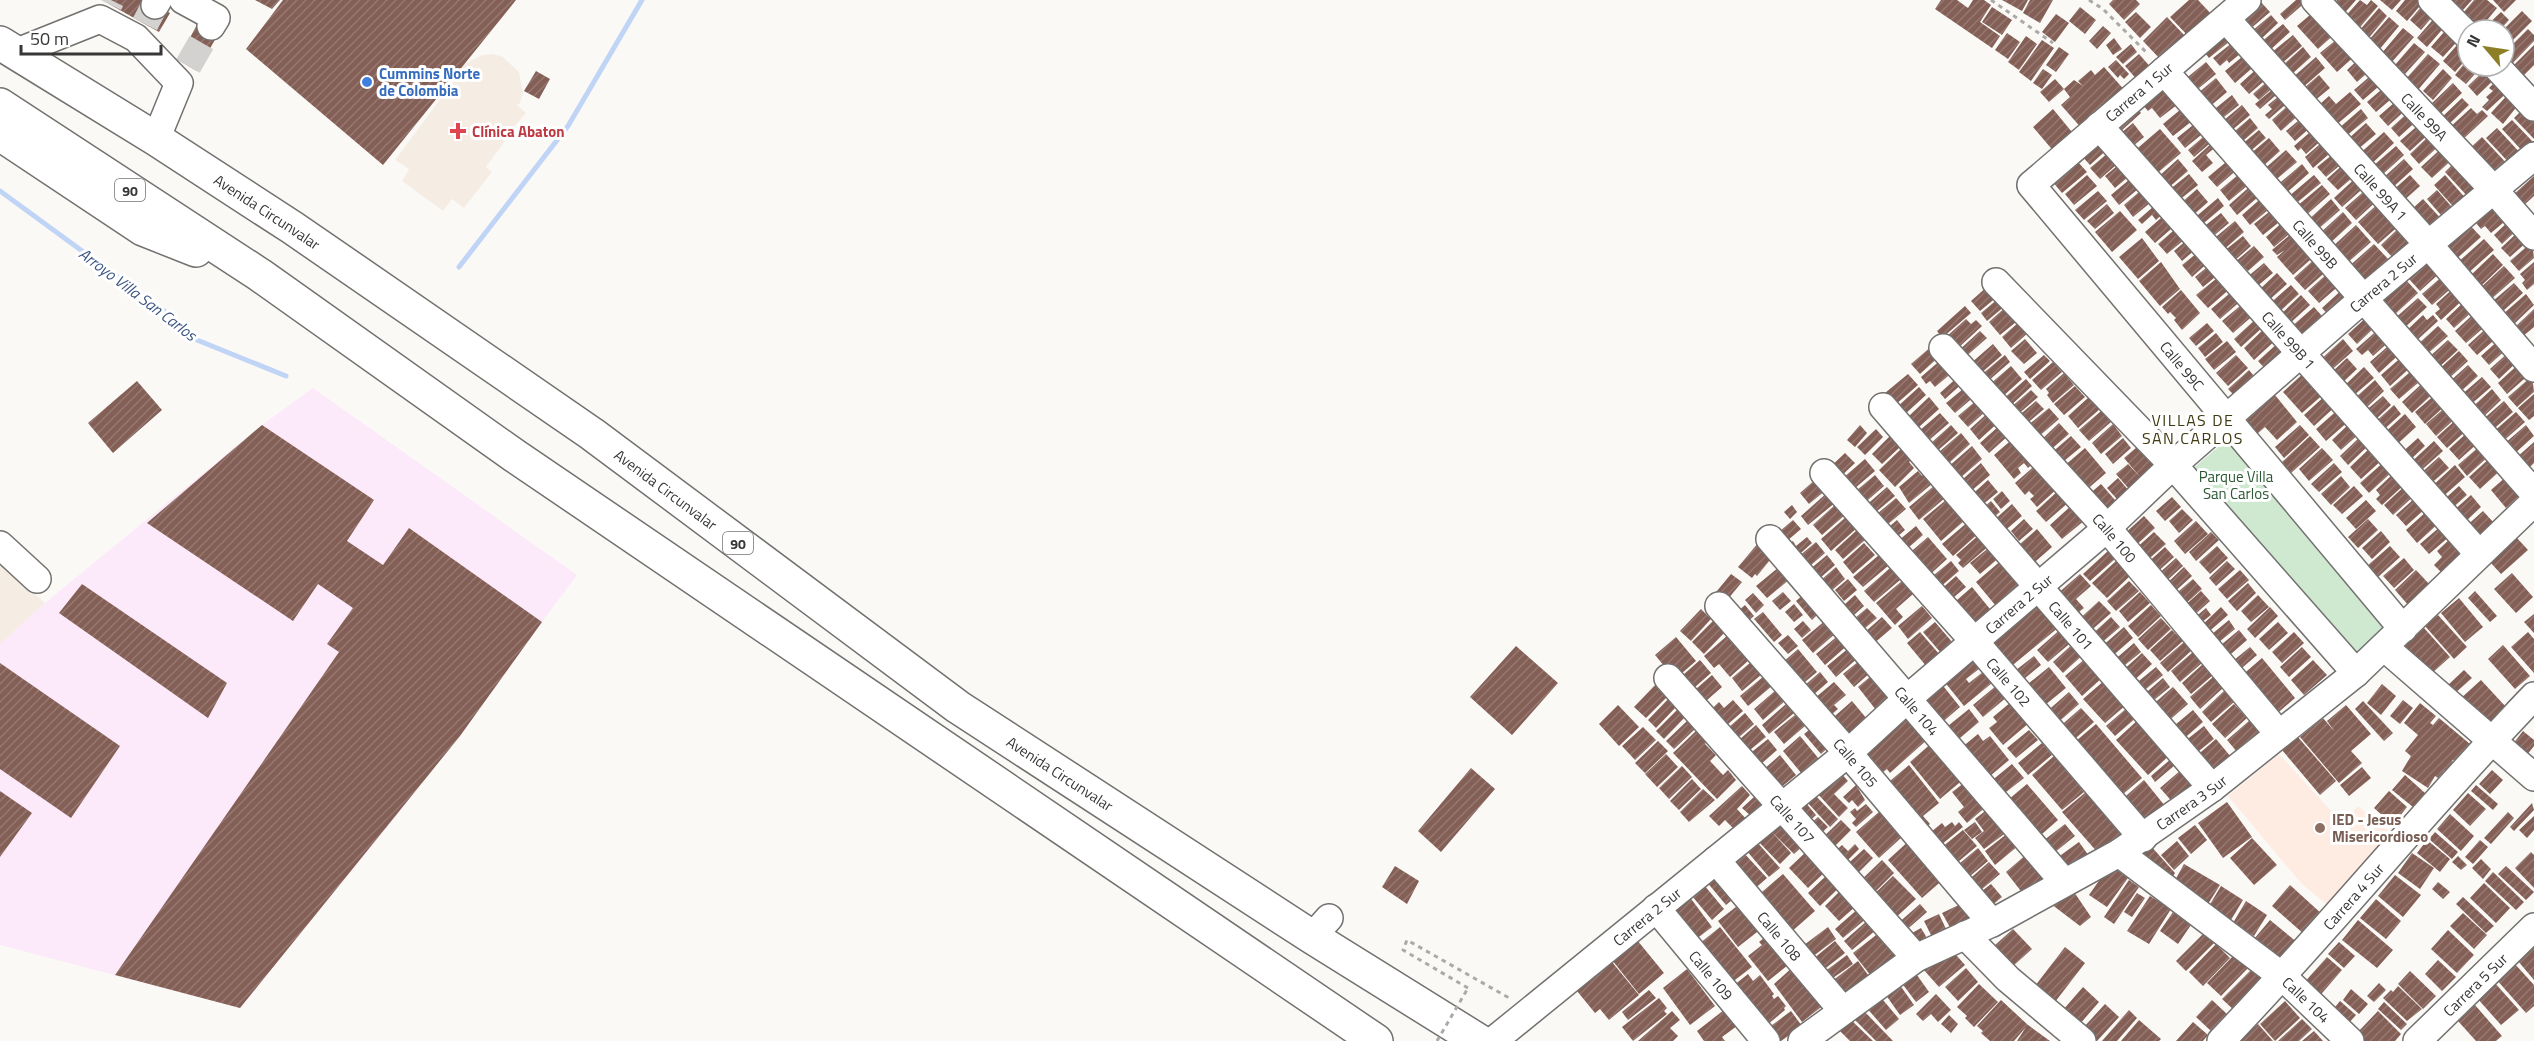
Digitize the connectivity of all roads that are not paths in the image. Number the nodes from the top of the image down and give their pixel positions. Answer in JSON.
{"nodes":[{"id":1,"x":183,"y":0,"type":"edge"},
{"id":2,"x":2247,"y":0,"type":"edge"},
{"id":3,"x":2315,"y":0,"type":"edge"},
{"id":4,"x":2432,"y":0,"type":"edge"},
{"id":5,"x":149,"y":17,"type":"edge"},
{"id":6,"x":2226,"y":19,"type":"junction"},
{"id":7,"x":2456,"y":24,"type":"edge"},
{"id":8,"x":211,"y":26,"type":"dead end"},
{"id":9,"x":8,"y":48,"type":"edge"},
{"id":10,"x":2164,"y":71,"type":"junction"},
{"id":11,"x":2507,"y":78,"type":"edge"},
{"id":12,"x":0,"y":105,"type":"edge"},
{"id":13,"x":2534,"y":107,"type":"edge"},
{"id":14,"x":2099,"y":126,"type":"junction"},
{"id":15,"x":0,"y":134,"type":"edge"},
{"id":16,"x":156,"y":139,"type":"junction"},
{"id":17,"x":2534,"y":156,"type":"edge"},
{"id":18,"x":2031,"y":185,"type":"joint"},
{"id":19,"x":2494,"y":190,"type":"junction"},
{"id":20,"x":2534,"y":236,"type":"edge"},
{"id":21,"x":2428,"y":244,"type":"junction"},
{"id":22,"x":260,"y":275,"type":"junction"},
{"id":23,"x":1996,"y":282,"type":"dead end"},
{"id":24,"x":2363,"y":299,"type":"junction"},
{"id":25,"x":1943,"y":348,"type":"dead end"},
{"id":26,"x":2302,"y":353,"type":"junction"},
{"id":27,"x":2534,"y":368,"type":"edge"},
{"id":28,"x":1883,"y":406,"type":"dead end"},
{"id":29,"x":2227,"y":419,"type":"junction"},
{"id":30,"x":2173,"y":465,"type":"junction"},
{"id":31,"x":1824,"y":474,"type":"dead end"},
{"id":32,"x":2534,"y":494,"type":"edge"},
{"id":33,"x":2534,"y":502,"type":"edge"},
{"id":34,"x":2106,"y":528,"type":"junction"},
{"id":35,"x":1770,"y":539,"type":"dead end"},
{"id":36,"x":0,"y":545,"type":"edge"},
{"id":37,"x":2479,"y":555,"type":"junction"},
{"id":38,"x":37,"y":579,"type":"dead end"},
{"id":39,"x":2039,"y":586,"type":"junction"},
{"id":40,"x":1719,"y":606,"type":"dead end"},
{"id":41,"x":2403,"y":629,"type":"junction"},
{"id":42,"x":1974,"y":641,"type":"junction"},
{"id":43,"x":2384,"y":647,"type":"junction"},
{"id":44,"x":2356,"y":673,"type":"junction"},
{"id":45,"x":1668,"y":678,"type":"dead end"},
{"id":46,"x":2534,"y":696,"type":"edge"},
{"id":47,"x":1908,"y":698,"type":"junction"},
{"id":48,"x":2279,"y":734,"type":"junction"},
{"id":49,"x":2492,"y":739,"type":"junction"},
{"id":50,"x":1848,"y":753,"type":"junction"},
{"id":51,"x":2534,"y":777,"type":"edge"},
{"id":52,"x":2212,"y":788,"type":"junction"},
{"id":53,"x":1781,"y":806,"type":"junction"},
{"id":54,"x":2143,"y":838,"type":"junction"},
{"id":55,"x":2119,"y":853,"type":"junction"},
{"id":56,"x":1716,"y":860,"type":"junction"},
{"id":57,"x":2064,"y":882,"type":"junction"},
{"id":58,"x":1656,"y":909,"type":"junction"},
{"id":59,"x":1992,"y":923,"type":"junction"},
{"id":60,"x":2534,"y":927,"type":"edge"},
{"id":61,"x":1965,"y":935,"type":"junction"},
{"id":62,"x":1916,"y":958,"type":"junction"},
{"id":63,"x":2283,"y":977,"type":"junction"},
{"id":64,"x":1843,"y":1011,"type":"junction"},
{"id":65,"x":1376,"y":1041,"type":"edge"},
{"id":66,"x":1479,"y":1041,"type":"edge"},
{"id":67,"x":1493,"y":1041,"type":"edge"},
{"id":68,"x":1766,"y":1041,"type":"edge"},
{"id":69,"x":1802,"y":1041,"type":"edge"},
{"id":70,"x":2082,"y":1041,"type":"edge"},
{"id":71,"x":2222,"y":1041,"type":"edge"},
{"id":72,"x":2350,"y":1041,"type":"edge"},
{"id":73,"x":2417,"y":1041,"type":"edge"}],
"edges":[{"from":1,"to":8,"type":"street"},
{"from":2,"to":6,"type":"street","name":"Carrera 1 Sur"},
{"from":3,"to":19,"type":"street","name":"Calle 99A"},
{"from":4,"to":7,"type":"street"},
{"from":5,"to":9,"type":"street"},
{"from":5,"to":16,"type":"street"},
{"from":6,"to":10,"type":"street","name":"Carrera 1 Sur"},
{"from":6,"to":21,"type":"street","name":"Calle 99A 1"},
{"from":9,"to":16,"type":"highway","name":"Avenida Circunvalar","number":"90"},
{"from":10,"to":14,"type":"street","name":"Carrera 1 Sur"},
{"from":10,"to":24,"type":"street","name":"Calle 99B"},
{"from":11,"to":13,"type":"street"},
{"from":12,"to":22,"type":"highway","number":"90"},
{"from":14,"to":18,"type":"street","name":"Carrera 1 Sur"},
{"from":14,"to":26,"type":"street","name":"Calle 99B 1"},
{"from":15,"to":22,"type":"highway"},
{"from":16,"to":66,"type":"highway","name":"Avenida Circunvalar","number":"90"},
{"from":17,"to":19,"type":"street","name":"Carrera 2 Sur"},
{"from":18,"to":29,"type":"street","name":"Calle 99C"},
{"from":19,"to":20,"type":"street","name":"Calle 99A"},
{"from":19,"to":21,"type":"street","name":"Carrera 2 Sur"},
{"from":21,"to":24,"type":"street","name":"Carrera 2 Sur"},
{"from":21,"to":27,"type":"street","name":"Calle 99A 1"},
{"from":22,"to":65,"type":"highway","number":"90"},
{"from":23,"to":30,"type":"street"},
{"from":24,"to":26,"type":"street","name":"Carrera 2 Sur"},
{"from":24,"to":32,"type":"street","name":"Calle 99B"},
{"from":25,"to":34,"type":"street","name":"Calle 100"},
{"from":26,"to":29,"type":"street","name":"Carrera 2 Sur"},
{"from":26,"to":37,"type":"street","name":"Calle 99B 1"},
{"from":28,"to":39,"type":"street","name":"Calle 101"},
{"from":29,"to":30,"type":"street","name":"Carrera 2 Sur"},
{"from":29,"to":41,"type":"street","name":"Calle 99C"},
{"from":30,"to":34,"type":"street","name":"Carrera 2 Sur"},
{"from":30,"to":44,"type":"street"},
{"from":31,"to":42,"type":"street","name":"Calle 102"},
{"from":33,"to":37,"type":"street","name":"Carrera 3 Sur"},
{"from":34,"to":39,"type":"street","name":"Carrera 2 Sur"},
{"from":34,"to":48,"type":"street","name":"Calle 100"},
{"from":35,"to":47,"type":"street","name":"Calle 104"},
{"from":36,"to":38,"type":"street"},
{"from":37,"to":41,"type":"street","name":"Carrera 3 Sur"},
{"from":39,"to":42,"type":"street","name":"Carrera 2 Sur"},
{"from":39,"to":52,"type":"street","name":"Calle 101"},
{"from":40,"to":50,"type":"street","name":"Calle 105"},
{"from":41,"to":43,"type":"street","name":"Carrera 3 Sur"},
{"from":42,"to":47,"type":"street","name":"Carrera 2 Sur"},
{"from":42,"to":54,"type":"street","name":"Calle 102"},
{"from":43,"to":44,"type":"street","name":"Carrera 3 Sur"},
{"from":43,"to":49,"type":"street"},
{"from":44,"to":48,"type":"street","name":"Carrera 3 Sur"},
{"from":45,"to":53,"type":"street","name":"Calle 107"},
{"from":46,"to":49,"type":"street","name":"Carrera 4 Sur"},
{"from":47,"to":50,"type":"street","name":"Carrera 2 Sur"},
{"from":47,"to":57,"type":"street","name":"Calle 104"},
{"from":48,"to":52,"type":"street","name":"Carrera 3 Sur"},
{"from":49,"to":51,"type":"street"},
{"from":49,"to":63,"type":"street","name":"Carrera 4 Sur"},
{"from":50,"to":53,"type":"street","name":"Carrera 2 Sur"},
{"from":50,"to":59,"type":"street","name":"Calle 105"},
{"from":52,"to":54,"type":"street","name":"Carrera 3 Sur"},
{"from":53,"to":56,"type":"street","name":"Carrera 2 Sur"},
{"from":53,"to":62,"type":"street","name":"Calle 107"},
{"from":54,"to":55,"type":"street","name":"Carrera 3 Sur"},
{"from":55,"to":57,"type":"street","name":"Carrera 3 Sur"},
{"from":55,"to":63,"type":"street","name":"Calle 104"},
{"from":56,"to":58,"type":"street","name":"Carrera 2 Sur"},
{"from":56,"to":64,"type":"street","name":"Calle 108"},
{"from":57,"to":59,"type":"street","name":"Carrera 3 Sur"},
{"from":58,"to":67,"type":"street","name":"Carrera 2 Sur"},
{"from":58,"to":68,"type":"street","name":"Calle 109"},
{"from":59,"to":61,"type":"street","name":"Carrera 3 Sur"},
{"from":60,"to":73,"type":"street","name":"Carrera 5 Sur"},
{"from":61,"to":62,"type":"street","name":"Carrera 3 Sur"},
{"from":61,"to":70,"type":"street"},
{"from":62,"to":64,"type":"street","name":"Carrera 3 Sur"},
{"from":63,"to":71,"type":"street","name":"Carrera 4 Sur"},
{"from":63,"to":72,"type":"street","name":"Calle 104"},
{"from":64,"to":69,"type":"street","name":"Carrera 3 Sur"}]}
